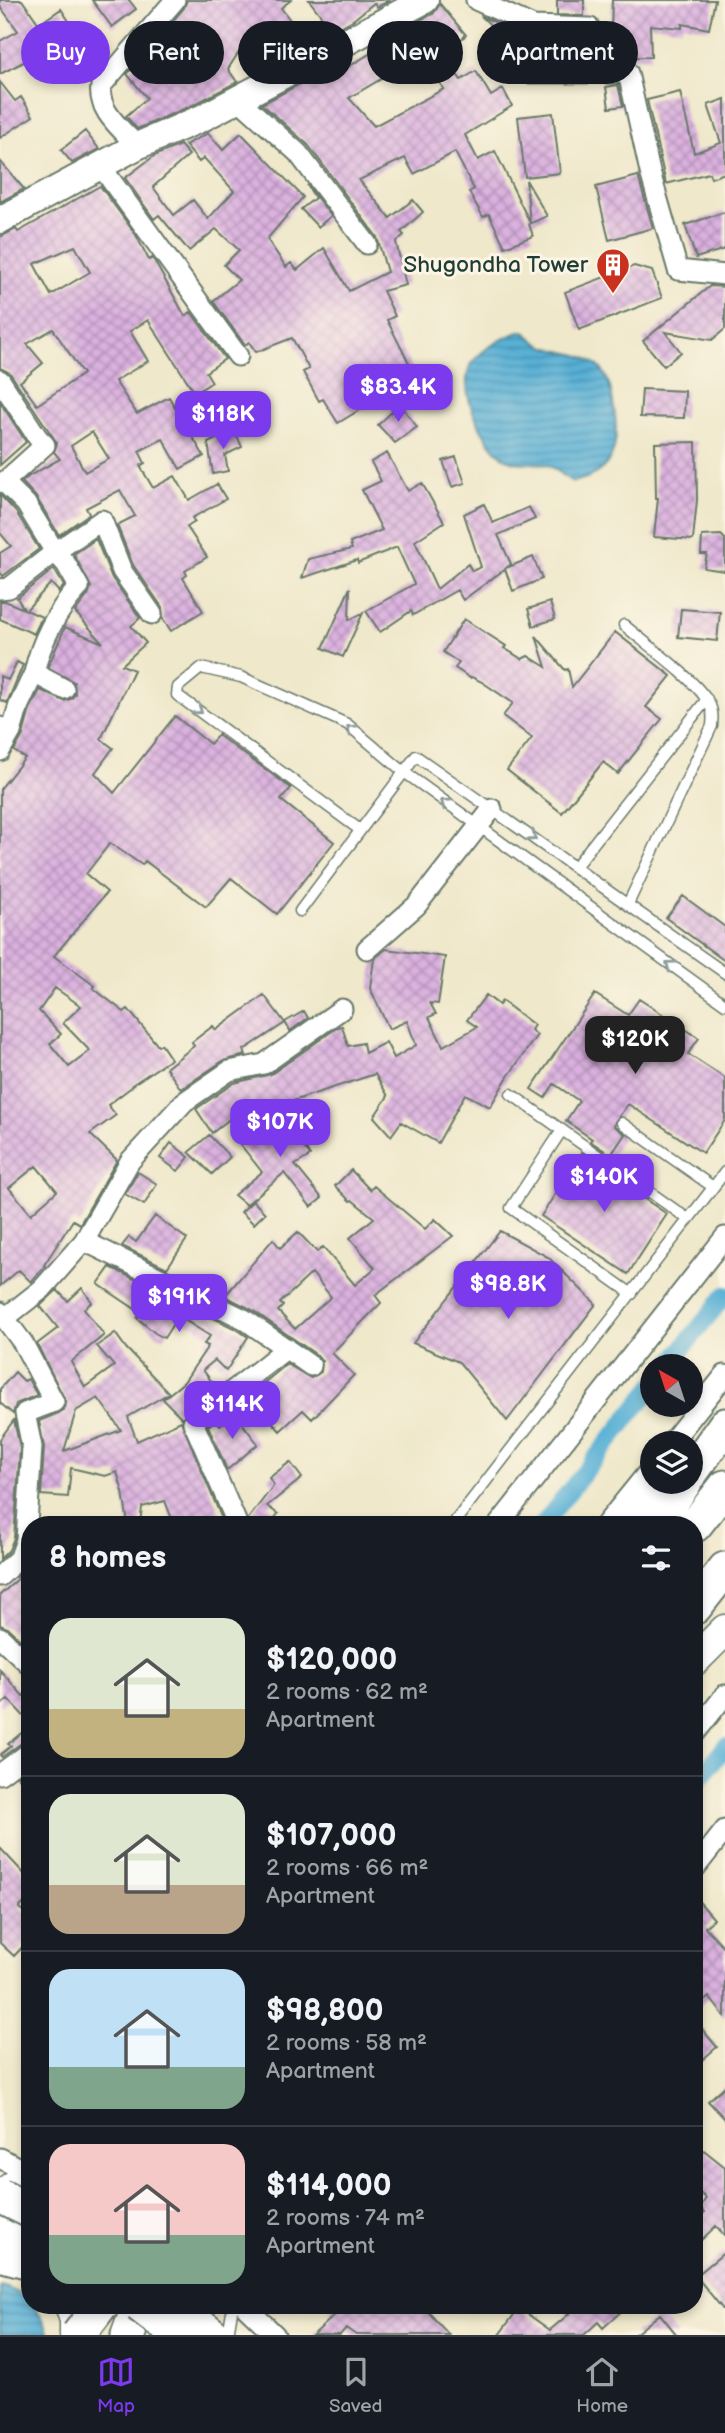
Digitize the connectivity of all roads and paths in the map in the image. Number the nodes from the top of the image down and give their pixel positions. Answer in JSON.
{"nodes":[{"id":1,"x":175,"y":0,"type":"edge"},
{"id":2,"x":425,"y":0,"type":"edge"},
{"id":3,"x":476,"y":0,"type":"edge"},
{"id":4,"x":522,"y":21,"type":"edge"},
{"id":5,"x":630,"y":84,"type":"edge"},
{"id":6,"x":238,"y":99,"type":"junction"},
{"id":7,"x":137,"y":146,"type":"junction"},
{"id":8,"x":100,"y":165,"type":"junction"},
{"id":9,"x":0,"y":220,"type":"edge"},
{"id":10,"x":367,"y":244,"type":"dead end"},
{"id":11,"x":725,"y":275,"type":"edge"},
{"id":12,"x":238,"y":356,"type":"dead end"},
{"id":13,"x":0,"y":380,"type":"edge"},
{"id":14,"x":55,"y":552,"type":"junction"},
{"id":15,"x":0,"y":589,"type":"edge"},
{"id":16,"x":152,"y":614,"type":"dead end"},
{"id":17,"x":624,"y":625,"type":"dead end"},
{"id":18,"x":34,"y":673,"type":"junction"},
{"id":19,"x":64,"y":689,"type":"dead end"},
{"id":20,"x":707,"y":699,"type":"junction"},
{"id":21,"x":5,"y":729,"type":"edge"},
{"id":22,"x":0,"y":751,"type":"edge"},
{"id":23,"x":404,"y":772,"type":"junction"},
{"id":24,"x":492,"y":809,"type":"junction"},
{"id":25,"x":478,"y":827,"type":"junction"},
{"id":26,"x":360,"y":830,"type":"junction"},
{"id":27,"x":575,"y":866,"type":"junction"},
{"id":28,"x":628,"y":904,"type":"junction"},
{"id":29,"x":300,"y":911,"type":"dead end"},
{"id":30,"x":368,"y":949,"type":"dead end"},
{"id":31,"x":725,"y":973,"type":"edge"},
{"id":32,"x":725,"y":1004,"type":"edge"},
{"id":33,"x":342,"y":1009,"type":"dead end"},
{"id":34,"x":510,"y":1094,"type":"dead end"},
{"id":35,"x":622,"y":1122,"type":"dead end"},
{"id":36,"x":562,"y":1130,"type":"junction"},
{"id":37,"x":725,"y":1172,"type":"edge"},
{"id":38,"x":713,"y":1187,"type":"junction"},
{"id":39,"x":688,"y":1219,"type":"junction"},
{"id":40,"x":725,"y":1237,"type":"edge"},
{"id":41,"x":84,"y":1241,"type":"junction"},
{"id":42,"x":632,"y":1294,"type":"junction"},
{"id":43,"x":3,"y":1315,"type":"edge"},
{"id":44,"x":287,"y":1348,"type":"junction"},
{"id":45,"x":311,"y":1366,"type":"dead end"},
{"id":46,"x":725,"y":1375,"type":"edge"},
{"id":47,"x":725,"y":1405,"type":"edge"},
{"id":48,"x":725,"y":1425,"type":"edge"},
{"id":49,"x":680,"y":1431,"type":"edge"},
{"id":50,"x":703,"y":1433,"type":"edge"},
{"id":51,"x":703,"y":1457,"type":"edge"},
{"id":52,"x":640,"y":1482,"type":"edge"},
{"id":53,"x":725,"y":1487,"type":"edge"},
{"id":54,"x":657,"y":1494,"type":"edge"},
{"id":55,"x":677,"y":1494,"type":"edge"},
{"id":56,"x":28,"y":1516,"type":"edge"},
{"id":57,"x":234,"y":1516,"type":"edge"},
{"id":58,"x":459,"y":1516,"type":"edge"},
{"id":59,"x":505,"y":1516,"type":"edge"},
{"id":60,"x":612,"y":1516,"type":"edge"},
{"id":61,"x":639,"y":1516,"type":"edge"},
{"id":62,"x":662,"y":1516,"type":"edge"},
{"id":63,"x":702,"y":1516,"type":"edge"},
{"id":64,"x":21,"y":1554,"type":"edge"},
{"id":65,"x":725,"y":1569,"type":"edge"},
{"id":66,"x":0,"y":1576,"type":"edge"},
{"id":67,"x":703,"y":1596,"type":"edge"},
{"id":68,"x":725,"y":1630,"type":"edge"},
{"id":69,"x":0,"y":1637,"type":"edge"},
{"id":70,"x":703,"y":1652,"type":"edge"},
{"id":71,"x":21,"y":1657,"type":"edge"},
{"id":72,"x":725,"y":1695,"type":"edge"},
{"id":73,"x":703,"y":1723,"type":"edge"},
{"id":74,"x":21,"y":1759,"type":"edge"},
{"id":75,"x":0,"y":1774,"type":"edge"},
{"id":76,"x":725,"y":1830,"type":"edge"},
{"id":77,"x":703,"y":1858,"type":"edge"},
{"id":78,"x":0,"y":2158,"type":"edge"},
{"id":79,"x":21,"y":2169,"type":"edge"},
{"id":80,"x":21,"y":2181,"type":"edge"},
{"id":81,"x":0,"y":2196,"type":"edge"},
{"id":82,"x":21,"y":2206,"type":"edge"},
{"id":83,"x":0,"y":2220,"type":"edge"},
{"id":84,"x":21,"y":2230,"type":"edge"},
{"id":85,"x":0,"y":2254,"type":"edge"},
{"id":86,"x":21,"y":2260,"type":"edge"},
{"id":87,"x":73,"y":2314,"type":"edge"},
{"id":88,"x":80,"y":2314,"type":"edge"},
{"id":89,"x":94,"y":2314,"type":"edge"},
{"id":90,"x":136,"y":2314,"type":"edge"},
{"id":91,"x":151,"y":2314,"type":"edge"},
{"id":92,"x":176,"y":2314,"type":"edge"},
{"id":93,"x":188,"y":2314,"type":"edge"},
{"id":94,"x":232,"y":2314,"type":"edge"},
{"id":95,"x":253,"y":2314,"type":"edge"},
{"id":96,"x":76,"y":2335,"type":"edge"},
{"id":97,"x":90,"y":2335,"type":"edge"},
{"id":98,"x":128,"y":2335,"type":"edge"},
{"id":99,"x":170,"y":2335,"type":"edge"},
{"id":100,"x":178,"y":2335,"type":"edge"},
{"id":101,"x":213,"y":2335,"type":"edge"},
{"id":102,"x":228,"y":2335,"type":"edge"},
{"id":103,"x":275,"y":2335,"type":"edge"}],
"edges":[{"from":1,"to":7,"type":"street"},
{"from":2,"to":6,"type":"street"},
{"from":3,"to":4,"type":"street"},
{"from":5,"to":11,"type":"street"},
{"from":6,"to":7,"type":"street"},
{"from":6,"to":10,"type":"street"},
{"from":7,"to":8,"type":"street"},
{"from":8,"to":9,"type":"street"},
{"from":8,"to":12,"type":"street"},
{"from":13,"to":14,"type":"street"},
{"from":14,"to":15,"type":"street"},
{"from":14,"to":16,"type":"street"},
{"from":14,"to":18,"type":"street"},
{"from":17,"to":20,"type":"lane"},
{"from":18,"to":19,"type":"street"},
{"from":18,"to":21,"type":"street"},
{"from":20,"to":27,"type":"lane"},
{"from":20,"to":28,"type":"lane"},
{"from":21,"to":22,"type":"street"},
{"from":23,"to":24,"type":"lane"},
{"from":25,"to":23,"type":"lane","one_way":true},
{"from":23,"to":26,"type":"lane"},
{"from":23,"to":26,"type":"lane","one_way":true},
{"from":24,"to":25,"type":"street"},
{"from":24,"to":27,"type":"lane","one_way":true},
{"from":25,"to":30,"type":"street"},
{"from":32,"to":25,"type":"lane","one_way":true},
{"from":26,"to":29,"type":"lane"},
{"from":27,"to":28,"type":"lane"},
{"from":28,"to":31,"type":"lane"},
{"from":33,"to":41,"type":"street"},
{"from":34,"to":36,"type":"lane"},
{"from":35,"to":38,"type":"lane"},
{"from":36,"to":39,"type":"lane"},
{"from":36,"to":42,"type":"lane"},
{"from":37,"to":38,"type":"lane"},
{"from":38,"to":39,"type":"lane"},
{"from":39,"to":42,"type":"lane"},
{"from":40,"to":59,"type":"street"},
{"from":41,"to":43,"type":"street"},
{"from":41,"to":44,"type":"street"},
{"from":42,"to":58,"type":"lane"},
{"from":43,"to":56,"type":"street"},
{"from":44,"to":45,"type":"street"},
{"from":44,"to":57,"type":"street"},
{"from":46,"to":49,"type":"street"},
{"from":47,"to":50,"type":"main road"},
{"from":48,"to":51,"type":"highway"},
{"from":52,"to":60,"type":"street"},
{"from":53,"to":63,"type":"highway"},
{"from":54,"to":61,"type":"main road"},
{"from":55,"to":62,"type":"highway"},
{"from":64,"to":66,"type":"street"},
{"from":65,"to":67,"type":"highway"},
{"from":68,"to":70,"type":"main road"},
{"from":69,"to":71,"type":"street"},
{"from":72,"to":73,"type":"street"},
{"from":74,"to":75,"type":"street"},
{"from":76,"to":77,"type":"street"},
{"from":78,"to":79,"type":"street"},
{"from":80,"to":81,"type":"main road"},
{"from":81,"to":82,"type":"highway","bridge":true},
{"from":83,"to":84,"type":"highway"},
{"from":85,"to":86,"type":"highway"},
{"from":87,"to":96,"type":"main road"},
{"from":88,"to":97,"type":"highway"},
{"from":89,"to":96,"type":"highway","bridge":true},
{"from":90,"to":98,"type":"highway"},
{"from":91,"to":100,"type":"highway","bridge":true},
{"from":92,"to":99,"type":"main road"},
{"from":93,"to":101,"type":"highway","bridge":true},
{"from":94,"to":102,"type":"lane"},
{"from":95,"to":103,"type":"street"}]}
